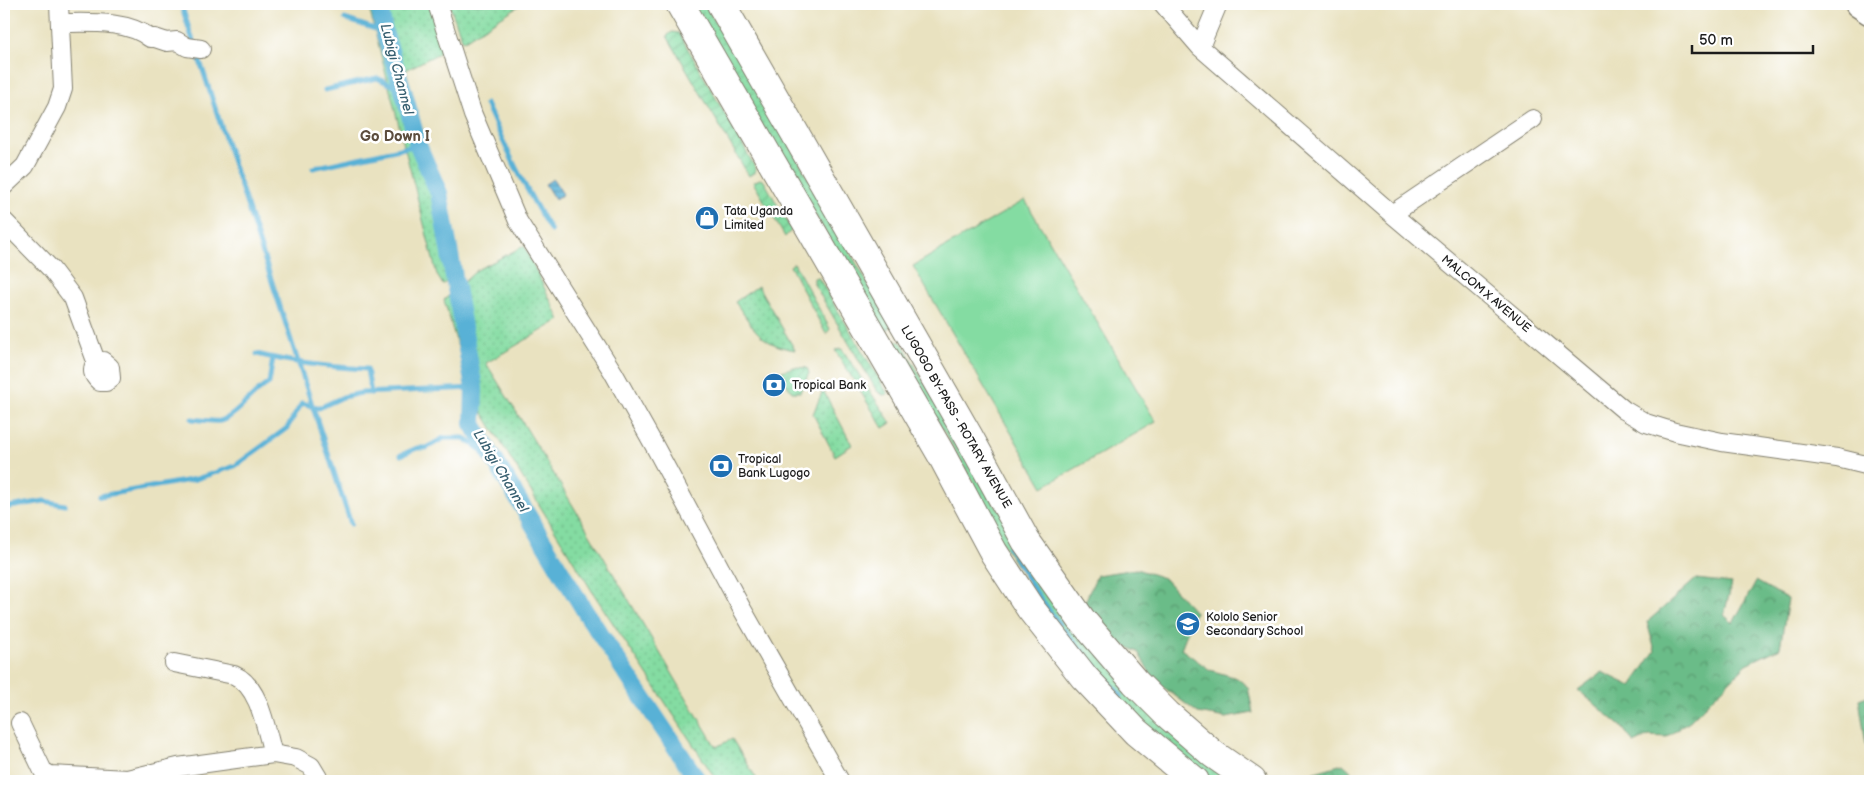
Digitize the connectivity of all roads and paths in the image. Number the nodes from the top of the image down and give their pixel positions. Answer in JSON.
{"nodes":[{"id":1,"x":59,"y":4,"type":"edge"},
{"id":2,"x":437,"y":4,"type":"edge"},
{"id":3,"x":680,"y":4,"type":"edge"},
{"id":4,"x":721,"y":4,"type":"edge"},
{"id":5,"x":1162,"y":4,"type":"edge"},
{"id":6,"x":1218,"y":4,"type":"edge"},
{"id":7,"x":1858,"y":4,"type":"edge"},
{"id":8,"x":1870,"y":12,"type":"edge"},
{"id":9,"x":61,"y":23,"type":"junction"},
{"id":10,"x":1200,"y":47,"type":"junction"},
{"id":11,"x":201,"y":49,"type":"dead end"},
{"id":12,"x":1533,"y":119,"type":"dead end"},
{"id":13,"x":4,"y":186,"type":"edge"},
{"id":14,"x":1392,"y":214,"type":"junction"},
{"id":15,"x":4,"y":221,"type":"edge"},
{"id":16,"x":906,"y":329,"type":"junction"},
{"id":17,"x":880,"y":348,"type":"junction"},
{"id":18,"x":96,"y":361,"type":"dead end"},
{"id":19,"x":1870,"y":466,"type":"edge"},
{"id":20,"x":174,"y":663,"type":"dead end"},
{"id":21,"x":20,"y":723,"type":"dead end"},
{"id":22,"x":273,"y":754,"type":"junction"},
{"id":23,"x":320,"y":781,"type":"edge"},
{"id":24,"x":840,"y":781,"type":"edge"},
{"id":25,"x":1194,"y":781,"type":"edge"},
{"id":26,"x":1252,"y":781,"type":"edge"}],
"edges":[{"from":1,"to":9,"type":"street"},
{"from":2,"to":24,"type":"street"},
{"from":3,"to":17,"type":"main road"},
{"from":4,"to":16,"type":"main road","name":"LUGOGO BY-PASS - ROTARY AVENUE"},
{"from":5,"to":10,"type":"street","name":"MALCOM X AVENUE"},
{"from":6,"to":10,"type":"street"},
{"from":7,"to":8,"type":"street"},
{"from":9,"to":11,"type":"street"},
{"from":9,"to":13,"type":"street"},
{"from":10,"to":14,"type":"street","name":"MALCOM X AVENUE"},
{"from":12,"to":14,"type":"street"},
{"from":14,"to":19,"type":"street","name":"MALCOM X AVENUE"},
{"from":15,"to":18,"type":"street"},
{"from":16,"to":17,"type":"main road"},
{"from":16,"to":26,"type":"main road","name":"LUGOGO BY-PASS - ROTARY AVENUE"},
{"from":17,"to":25,"type":"main road"},
{"from":20,"to":22,"type":"street"},
{"from":21,"to":22,"type":"street"},
{"from":22,"to":23,"type":"street"}]}
